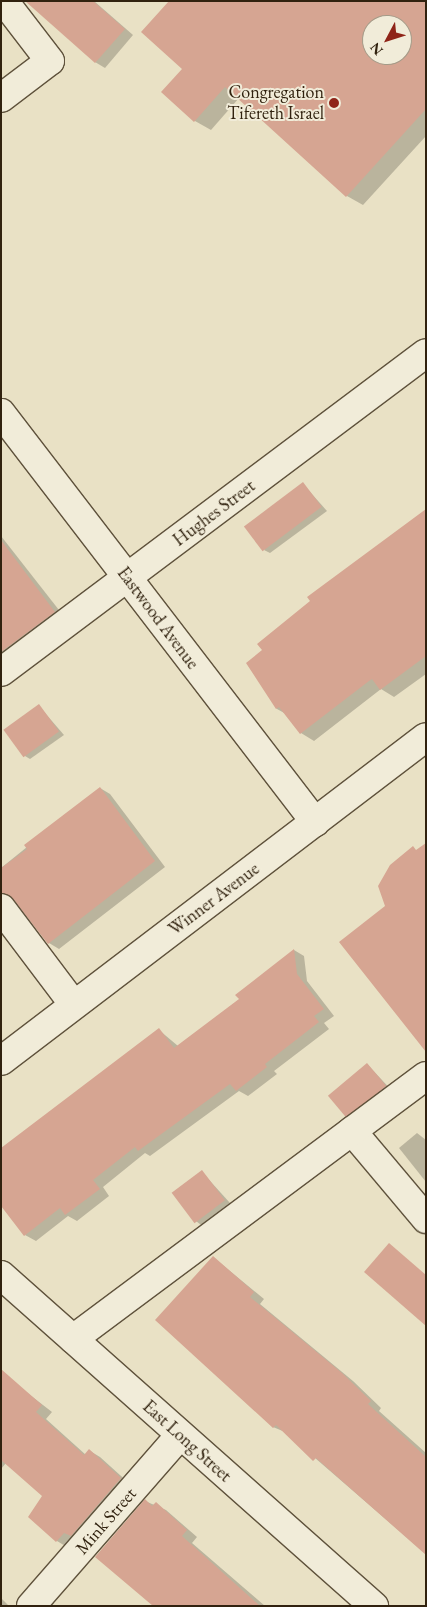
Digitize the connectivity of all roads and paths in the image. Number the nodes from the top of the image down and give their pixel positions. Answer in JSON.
{"nodes":[{"id":1,"x":14,"y":5,"type":"edge"},
{"id":2,"x":1,"y":98,"type":"edge"},
{"id":3,"x":426,"y":353,"type":"edge"},
{"id":4,"x":1,"y":413,"type":"edge"},
{"id":5,"x":127,"y":578,"type":"junction"},
{"id":6,"x":1,"y":672,"type":"edge"},
{"id":7,"x":426,"y":737,"type":"edge"},
{"id":8,"x":315,"y":822,"type":"junction"},
{"id":9,"x":1,"y":908,"type":"edge"},
{"id":10,"x":74,"y":1005,"type":"junction"},
{"id":11,"x":1,"y":1061,"type":"edge"},
{"id":12,"x":426,"y":1076,"type":"edge"},
{"id":13,"x":352,"y":1131,"type":"junction"},
{"id":14,"x":426,"y":1219,"type":"edge"},
{"id":15,"x":1,"y":1275,"type":"edge"},
{"id":16,"x":73,"y":1339,"type":"junction"},
{"id":17,"x":180,"y":1435,"type":"junction"},
{"id":18,"x":31,"y":1606,"type":"edge"},
{"id":19,"x":374,"y":1606,"type":"edge"}],
"edges":[{"from":1,"to":2,"type":"street"},
{"from":3,"to":5,"type":"street","name":"Hughes Street"},
{"from":4,"to":5,"type":"street","name":"Eastwood Avenue"},
{"from":5,"to":6,"type":"street","name":"Hughes Street"},
{"from":5,"to":8,"type":"street","name":"Eastwood Avenue"},
{"from":7,"to":8,"type":"street","name":"Winner Avenue"},
{"from":8,"to":10,"type":"street","name":"Winner Avenue"},
{"from":9,"to":10,"type":"street"},
{"from":10,"to":11,"type":"street","name":"Winner Avenue"},
{"from":12,"to":13,"type":"street"},
{"from":13,"to":14,"type":"street"},
{"from":13,"to":16,"type":"street"},
{"from":15,"to":16,"type":"street","name":"East Long Street"},
{"from":16,"to":17,"type":"street","name":"East Long Street"},
{"from":17,"to":18,"type":"street","name":"Mink Street"},
{"from":17,"to":19,"type":"street","name":"East Long Street"}]}
